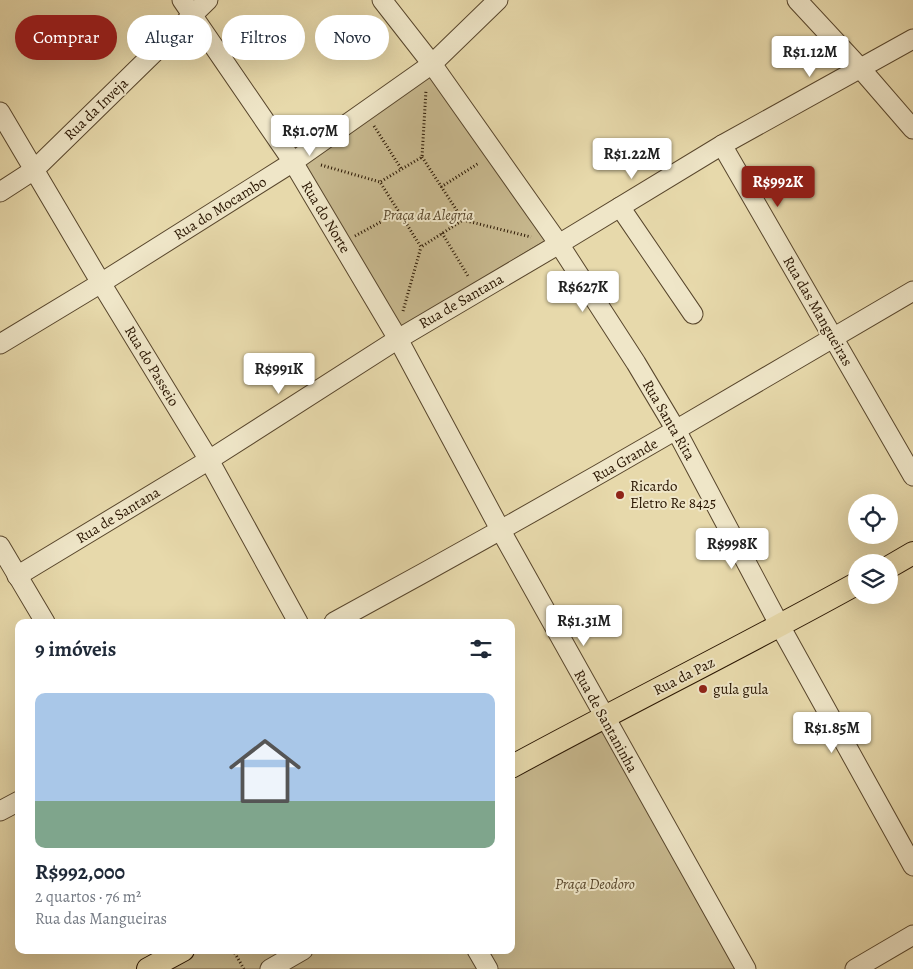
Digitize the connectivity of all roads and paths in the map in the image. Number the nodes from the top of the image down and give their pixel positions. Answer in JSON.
{"nodes":[{"id":1,"x":208,"y":0,"type":"edge"},
{"id":2,"x":382,"y":0,"type":"edge"},
{"id":3,"x":498,"y":0,"type":"edge"},
{"id":4,"x":797,"y":0,"type":"edge"},
{"id":5,"x":187,"y":7,"type":"edge"},
{"id":6,"x":913,"y":39,"type":"edge"},
{"id":7,"x":432,"y":64,"type":"junction"},
{"id":8,"x":861,"y":68,"type":"junction"},
{"id":9,"x":426,"y":89,"type":"junction"},
{"id":10,"x":418,"y":94,"type":"dead end"},
{"id":11,"x":431,"y":96,"type":"dead end"},
{"id":12,"x":0,"y":112,"type":"edge"},
{"id":13,"x":373,"y":123,"type":"dead end"},
{"id":14,"x":913,"y":129,"type":"edge"},
{"id":15,"x":722,"y":145,"type":"junction"},
{"id":16,"x":474,"y":156,"type":"dead end"},
{"id":17,"x":422,"y":157,"type":"junction"},
{"id":18,"x":293,"y":162,"type":"junction"},
{"id":19,"x":313,"y":163,"type":"dead end"},
{"id":20,"x":479,"y":163,"type":"junction"},
{"id":21,"x":34,"y":170,"type":"junction"},
{"id":22,"x":402,"y":170,"type":"junction"},
{"id":23,"x":484,"y":171,"type":"dead end"},
{"id":24,"x":380,"y":182,"type":"junction"},
{"id":25,"x":441,"y":187,"type":"junction"},
{"id":26,"x":0,"y":192,"type":"edge"},
{"id":27,"x":620,"y":207,"type":"junction"},
{"id":28,"x":399,"y":212,"type":"junction"},
{"id":29,"x":463,"y":220,"type":"junction"},
{"id":30,"x":350,"y":228,"type":"dead end"},
{"id":31,"x":527,"y":230,"type":"dead end"},
{"id":32,"x":442,"y":233,"type":"junction"},
{"id":33,"x":355,"y":236,"type":"junction"},
{"id":34,"x":532,"y":237,"type":"junction"},
{"id":35,"x":524,"y":242,"type":"dead end"},
{"id":36,"x":360,"y":244,"type":"dead end"},
{"id":37,"x":559,"y":244,"type":"junction"},
{"id":38,"x":421,"y":247,"type":"junction"},
{"id":39,"x":476,"y":271,"type":"dead end"},
{"id":40,"x":468,"y":276,"type":"junction"},
{"id":41,"x":460,"y":281,"type":"dead end"},
{"id":42,"x":101,"y":283,"type":"junction"},
{"id":43,"x":913,"y":292,"type":"edge"},
{"id":44,"x":397,"y":308,"type":"dead end"},
{"id":45,"x":410,"y":311,"type":"dead end"},
{"id":46,"x":693,"y":314,"type":"dead end"},
{"id":47,"x":402,"y":316,"type":"junction"},
{"id":48,"x":833,"y":336,"type":"junction"},
{"id":49,"x":398,"y":339,"type":"junction"},
{"id":50,"x":0,"y":344,"type":"edge"},
{"id":51,"x":676,"y":430,"type":"junction"},
{"id":52,"x":209,"y":460,"type":"junction"},
{"id":53,"x":913,"y":476,"type":"edge"},
{"id":54,"x":501,"y":531,"type":"junction"},
{"id":55,"x":0,"y":546,"type":"edge"},
{"id":56,"x":913,"y":553,"type":"edge"},
{"id":57,"x":898,"y":562,"type":"edge"},
{"id":58,"x":17,"y":576,"type":"junction"},
{"id":59,"x":848,"y":588,"type":"edge"},
{"id":60,"x":43,"y":619,"type":"edge"},
{"id":61,"x":296,"y":619,"type":"edge"},
{"id":62,"x":340,"y":619,"type":"edge"},
{"id":63,"x":780,"y":626,"type":"junction"},
{"id":64,"x":604,"y":717,"type":"junction"},
{"id":65,"x":515,"y":765,"type":"edge"},
{"id":66,"x":15,"y":803,"type":"edge"},
{"id":67,"x":0,"y":811,"type":"edge"},
{"id":68,"x":913,"y":866,"type":"edge"},
{"id":69,"x":913,"y":935,"type":"edge"},
{"id":70,"x":175,"y":954,"type":"edge"},
{"id":71,"x":235,"y":954,"type":"edge"},
{"id":72,"x":296,"y":954,"type":"edge"},
{"id":73,"x":479,"y":954,"type":"edge"},
{"id":74,"x":148,"y":969,"type":"edge"},
{"id":75,"x":244,"y":969,"type":"edge"},
{"id":76,"x":270,"y":969,"type":"edge"},
{"id":77,"x":488,"y":969,"type":"edge"},
{"id":78,"x":746,"y":969,"type":"edge"},
{"id":79,"x":855,"y":969,"type":"edge"}],
"edges":[{"from":1,"to":5,"type":"street","name":"Rua da Inveja"},
{"from":2,"to":7,"type":"street","name":"Rua Santa Rita"},
{"from":3,"to":7,"type":"street","name":"Rua do Mocambo"},
{"from":4,"to":8,"type":"street"},
{"from":5,"to":18,"type":"street","name":"Rua do Norte"},
{"from":5,"to":21,"type":"street","name":"Rua da Inveja"},
{"from":6,"to":8,"type":"street","name":"Rua de Santana"},
{"from":7,"to":18,"type":"street","name":"Rua do Mocambo"},
{"from":7,"to":37,"type":"street","name":"Rua Santa Rita"},
{"from":8,"to":14,"type":"street"},
{"from":8,"to":15,"type":"street","name":"Rua de Santana"},
{"from":9,"to":10,"type":"path"},
{"from":9,"to":11,"type":"path"},
{"from":9,"to":17,"type":"path"},
{"from":12,"to":21,"type":"street","name":"Rua do Passeio"},
{"from":13,"to":22,"type":"path"},
{"from":15,"to":27,"type":"street","name":"Rua de Santana"},
{"from":15,"to":48,"type":"street","name":"Rua das Mangueiras"},
{"from":16,"to":20,"type":"path"},
{"from":17,"to":22,"type":"path"},
{"from":17,"to":25,"type":"path"},
{"from":18,"to":42,"type":"street","name":"Rua do Mocambo"},
{"from":18,"to":49,"type":"street","name":"Rua do Norte"},
{"from":19,"to":24,"type":"path"},
{"from":20,"to":23,"type":"path"},
{"from":20,"to":25,"type":"path"},
{"from":21,"to":26,"type":"street","name":"Rua da Inveja"},
{"from":21,"to":42,"type":"street","name":"Rua do Passeio"},
{"from":22,"to":24,"type":"path"},
{"from":24,"to":28,"type":"path"},
{"from":25,"to":29,"type":"path"},
{"from":27,"to":37,"type":"street","name":"Rua de Santana"},
{"from":27,"to":46,"type":"street"},
{"from":28,"to":33,"type":"path"},
{"from":28,"to":38,"type":"path"},
{"from":29,"to":32,"type":"path"},
{"from":29,"to":34,"type":"path"},
{"from":30,"to":33,"type":"path"},
{"from":31,"to":34,"type":"path"},
{"from":32,"to":38,"type":"path"},
{"from":32,"to":40,"type":"path"},
{"from":33,"to":36,"type":"path"},
{"from":34,"to":35,"type":"path"},
{"from":37,"to":49,"type":"street","name":"Rua de Santana"},
{"from":37,"to":51,"type":"street","name":"Rua Santa Rita"},
{"from":38,"to":47,"type":"path"},
{"from":39,"to":40,"type":"path"},
{"from":40,"to":41,"type":"path"},
{"from":42,"to":50,"type":"street","name":"Rua do Mocambo"},
{"from":42,"to":52,"type":"street","name":"Rua do Passeio"},
{"from":43,"to":48,"type":"street","name":"Rua Grande"},
{"from":44,"to":47,"type":"path"},
{"from":45,"to":47,"type":"path"},
{"from":48,"to":51,"type":"street","name":"Rua Grande"},
{"from":48,"to":53,"type":"street","name":"Rua das Mangueiras"},
{"from":49,"to":52,"type":"street","name":"Rua de Santana"},
{"from":49,"to":54,"type":"street","name":"Rua de Santaninha"},
{"from":51,"to":54,"type":"street","name":"Rua Grande"},
{"from":51,"to":63,"type":"street","name":"Rua Santa Rita"},
{"from":52,"to":58,"type":"street","name":"Rua de Santana"},
{"from":52,"to":61,"type":"street","name":"Rua do Passeio"},
{"from":54,"to":62,"type":"street","name":"Rua Grande"},
{"from":54,"to":64,"type":"street","name":"Rua de Santaninha"},
{"from":55,"to":58,"type":"street"},
{"from":56,"to":57,"type":"main road"},
{"from":58,"to":60,"type":"street"},
{"from":59,"to":63,"type":"main road","name":"Rua da Paz"},
{"from":63,"to":64,"type":"main road","name":"Rua da Paz"},
{"from":63,"to":68,"type":"street","name":"Rua Santa Rita"},
{"from":64,"to":65,"type":"main road","name":"Rua da Paz"},
{"from":64,"to":78,"type":"street","name":"Rua de Santaninha"},
{"from":66,"to":67,"type":"street"},
{"from":69,"to":79,"type":"street"},
{"from":70,"to":74,"type":"main road"},
{"from":71,"to":75,"type":"path"},
{"from":72,"to":76,"type":"street"},
{"from":73,"to":77,"type":"street"}]}
